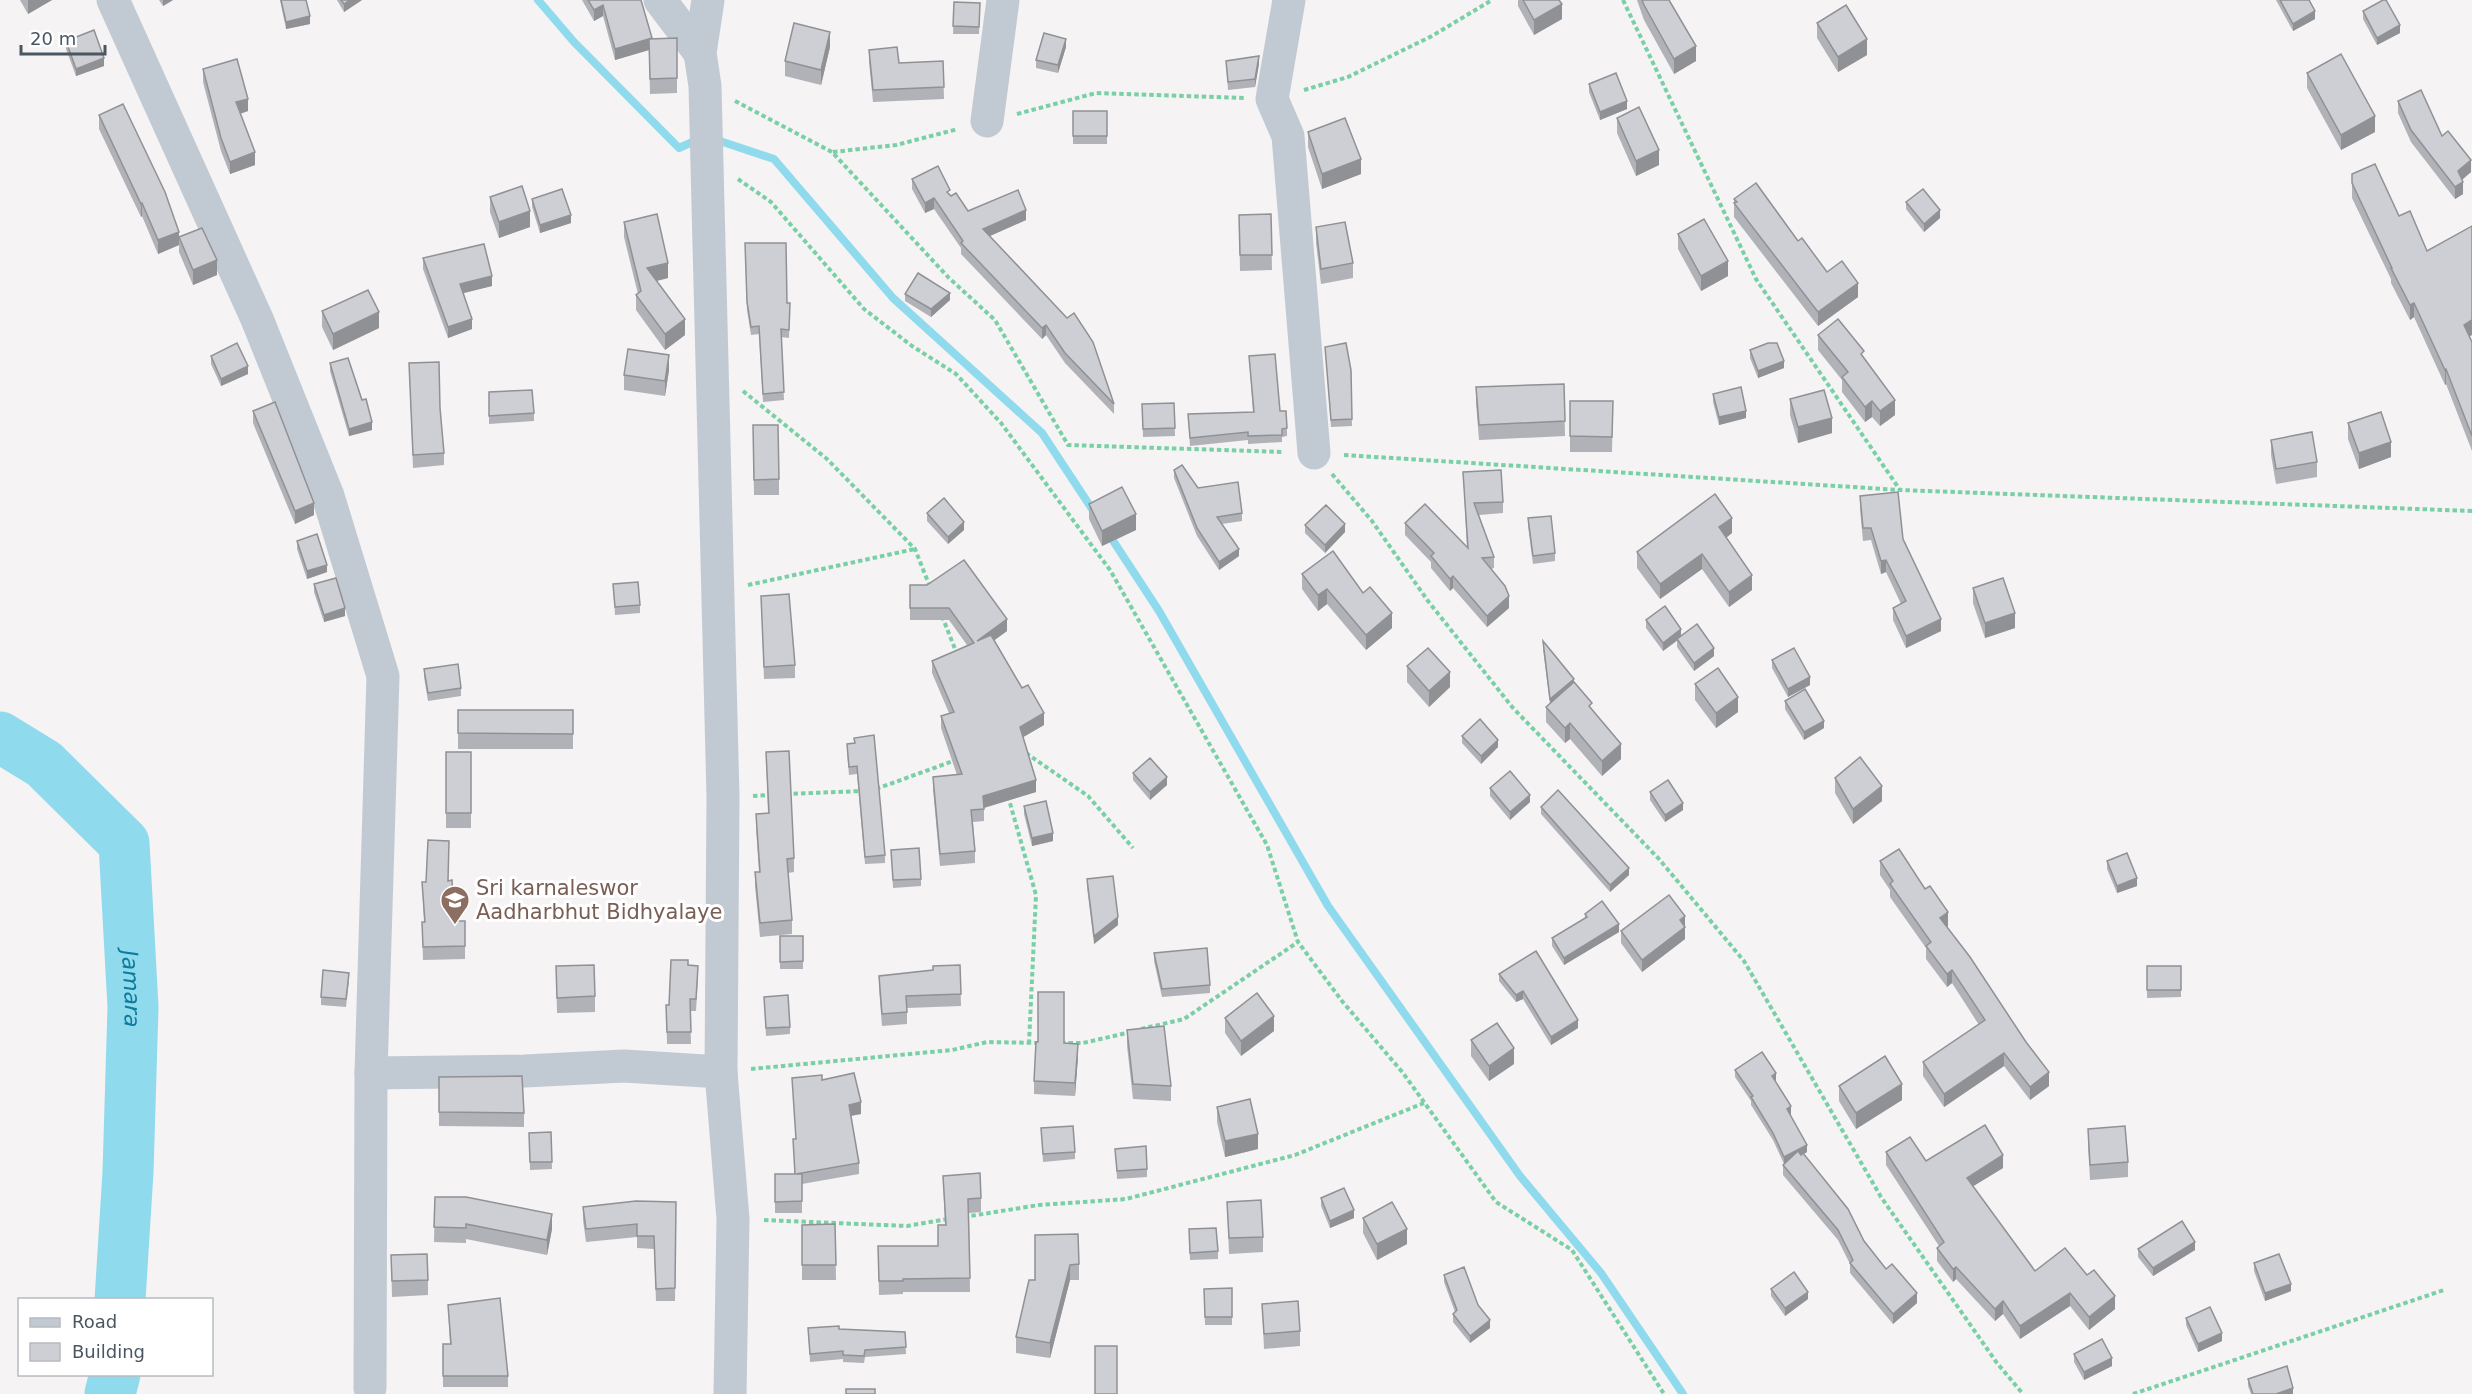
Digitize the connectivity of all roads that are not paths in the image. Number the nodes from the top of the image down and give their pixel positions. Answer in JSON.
{"nodes":[{"id":1,"x":113,"y":0,"type":"edge"},
{"id":2,"x":660,"y":0,"type":"edge"},
{"id":3,"x":708,"y":0,"type":"edge"},
{"id":4,"x":1003,"y":0,"type":"edge"},
{"id":5,"x":1289,"y":0,"type":"edge"},
{"id":6,"x":700,"y":53,"type":"junction"},
{"id":7,"x":987,"y":121,"type":"road end"},
{"id":8,"x":1314,"y":453,"type":"road end"},
{"id":9,"x":371,"y":1072,"type":"junction"},
{"id":10,"x":721,"y":1072,"type":"junction"},
{"id":11,"x":370,"y":1388,"type":"dead end"},
{"id":12,"x":730,"y":1394,"type":"edge"}],
"edges":[{"from":1,"to":9,"type":"street"},
{"from":2,"to":6,"type":"street"},
{"from":3,"to":6,"type":"street"},
{"from":4,"to":7,"type":"street"},
{"from":5,"to":8,"type":"street"},
{"from":6,"to":10,"type":"street"},
{"from":9,"to":10,"type":"street"},
{"from":9,"to":11,"type":"street"},
{"from":10,"to":12,"type":"street"}]}
